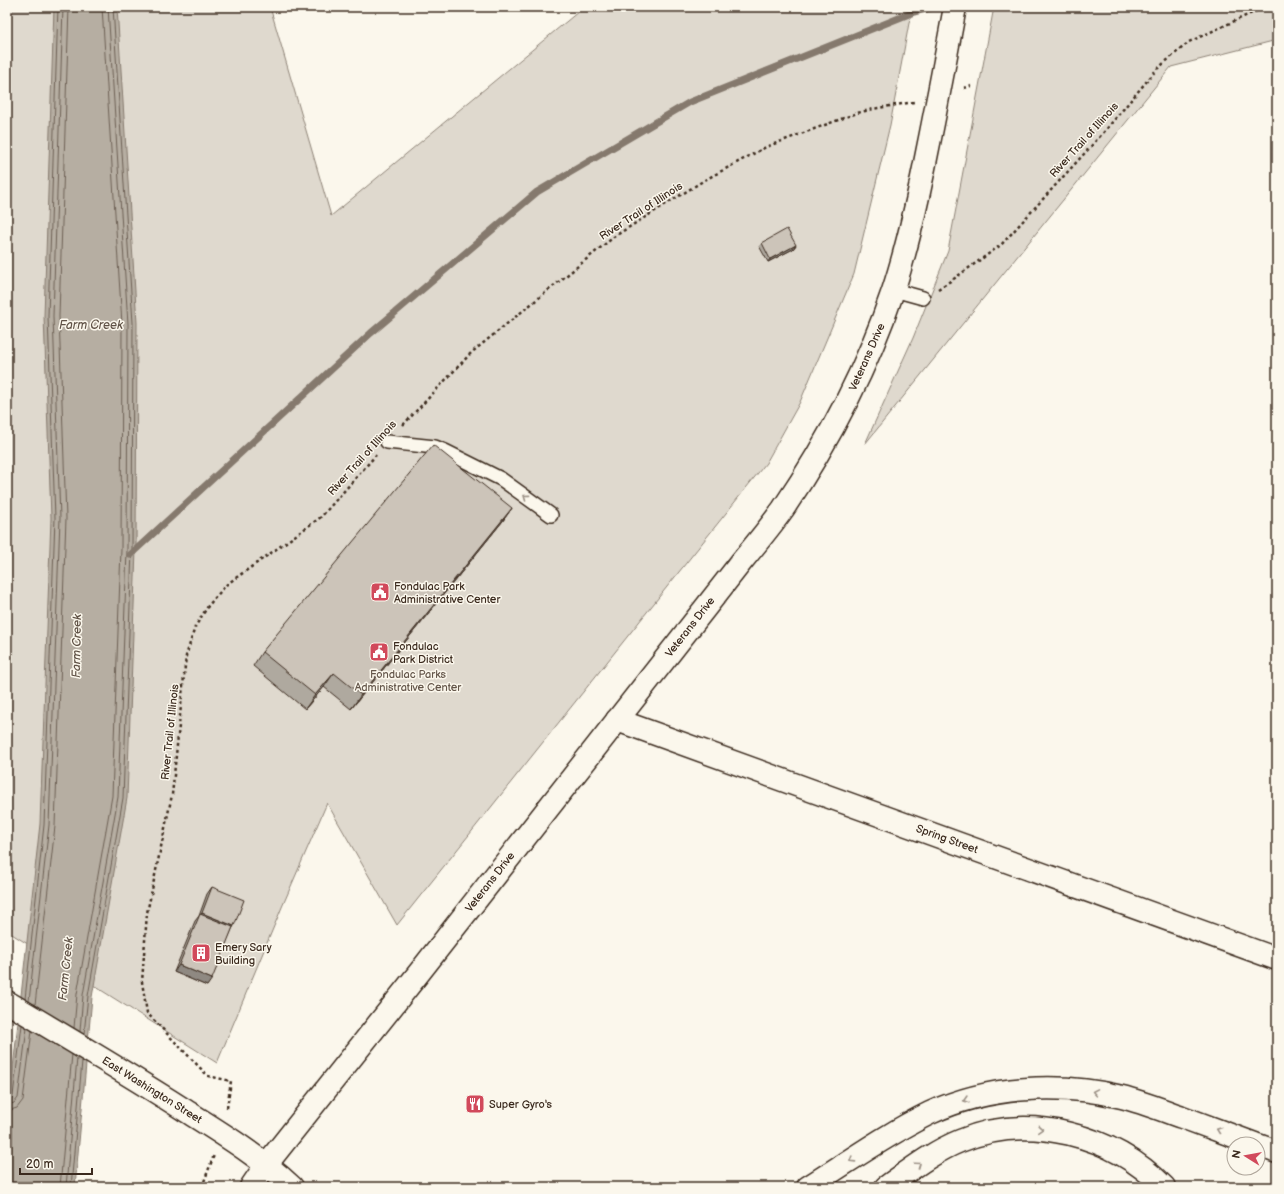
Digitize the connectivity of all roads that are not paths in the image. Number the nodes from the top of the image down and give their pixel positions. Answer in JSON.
{"nodes":[{"id":1,"x":955,"y":7,"type":"edge"},
{"id":2,"x":894,"y":290,"type":"junction"},
{"id":3,"x":923,"y":298,"type":"road end"},
{"id":4,"x":387,"y":442,"type":"road end"},
{"id":5,"x":551,"y":515,"type":"dead end"},
{"id":6,"x":617,"y":720,"type":"junction"},
{"id":7,"x":1277,"y":959,"type":"edge"},
{"id":8,"x":7,"y":1002,"type":"edge"},
{"id":9,"x":1235,"y":1136,"type":"edge"},
{"id":10,"x":1266,"y":1148,"type":"edge"},
{"id":11,"x":1277,"y":1152,"type":"edge"},
{"id":12,"x":266,"y":1165,"type":"junction"},
{"id":13,"x":250,"y":1187,"type":"edge"},
{"id":14,"x":292,"y":1187,"type":"edge"},
{"id":15,"x":808,"y":1187,"type":"edge"},
{"id":16,"x":886,"y":1187,"type":"edge"},
{"id":17,"x":1164,"y":1187,"type":"edge"}],
"edges":[{"from":1,"to":2,"type":"main road","name":"Veterans Drive"},
{"from":2,"to":3,"type":"lane"},
{"from":2,"to":6,"type":"main road","name":"Veterans Drive"},
{"from":5,"to":4,"type":"lane","one_way":true},
{"from":6,"to":7,"type":"main road","name":"Spring Street"},
{"from":6,"to":12,"type":"main road","name":"Veterans Drive"},
{"from":8,"to":12,"type":"main road","name":"East Washington Street"},
{"from":9,"to":15,"type":"main road","one_way":true},
{"from":10,"to":11,"type":"main road"},
{"from":12,"to":13,"type":"main road","name":"Veterans Drive"},
{"from":12,"to":14,"type":"main road","name":"East Washington Street"},
{"from":16,"to":17,"type":"main road","one_way":true}]}
